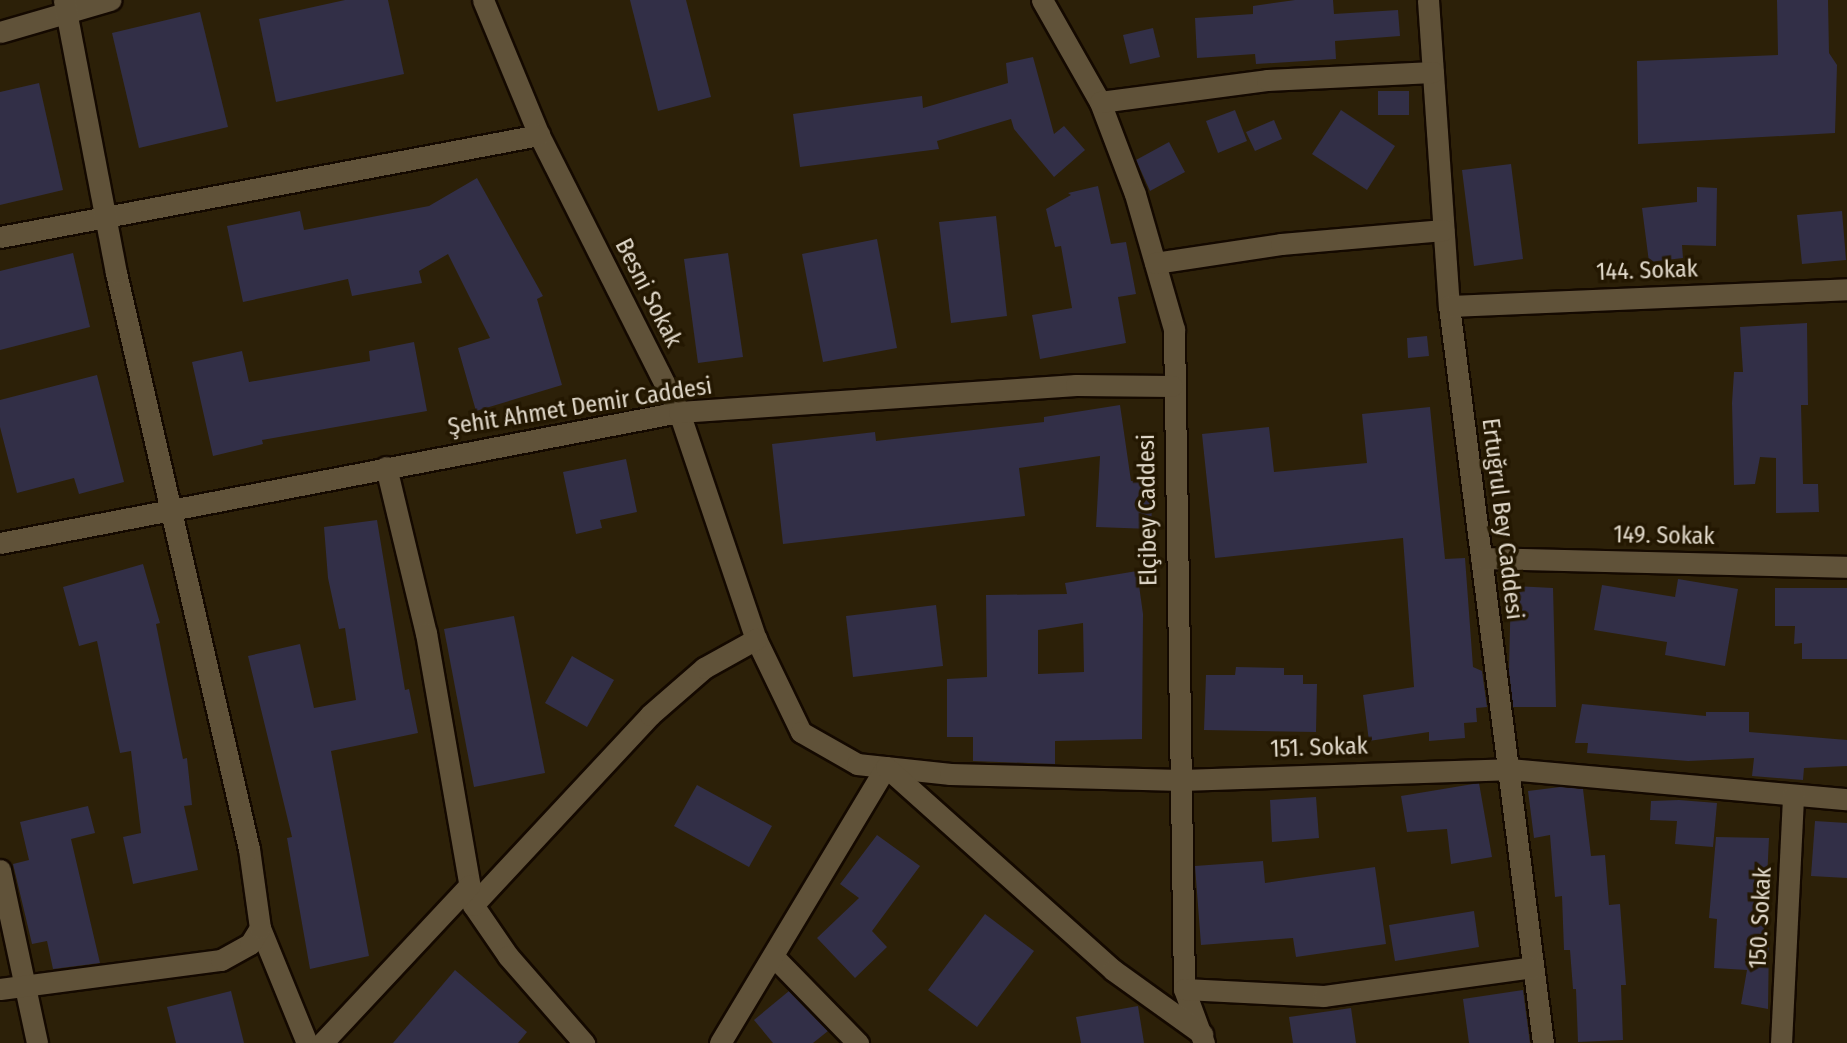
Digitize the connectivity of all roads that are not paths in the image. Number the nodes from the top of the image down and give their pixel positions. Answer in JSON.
{"nodes":[{"id":1,"x":110,"y":0,"type":"edge"},
{"id":2,"x":483,"y":0,"type":"edge"},
{"id":3,"x":1042,"y":0,"type":"edge"},
{"id":4,"x":1428,"y":0,"type":"edge"},
{"id":5,"x":65,"y":6,"type":"edge"},
{"id":6,"x":0,"y":32,"type":"edge"},
{"id":7,"x":1433,"y":72,"type":"junction"},
{"id":8,"x":1100,"y":102,"type":"junction"},
{"id":9,"x":539,"y":135,"type":"junction"},
{"id":10,"x":105,"y":216,"type":"junction"},
{"id":11,"x":1443,"y":230,"type":"junction"},
{"id":12,"x":0,"y":237,"type":"edge"},
{"id":13,"x":1155,"y":263,"type":"junction"},
{"id":14,"x":1847,"y":289,"type":"edge"},
{"id":15,"x":1448,"y":306,"type":"junction"},
{"id":16,"x":1172,"y":386,"type":"junction"},
{"id":17,"x":679,"y":412,"type":"junction"},
{"id":18,"x":386,"y":467,"type":"junction"},
{"id":19,"x":170,"y":511,"type":"junction"},
{"id":20,"x":0,"y":543,"type":"edge"},
{"id":21,"x":1481,"y":558,"type":"junction"},
{"id":22,"x":1847,"y":567,"type":"edge"},
{"id":23,"x":756,"y":639,"type":"junction"},
{"id":24,"x":801,"y":732,"type":"joint"},
{"id":25,"x":886,"y":767,"type":"junction"},
{"id":26,"x":1508,"y":769,"type":"junction"},
{"id":27,"x":1181,"y":780,"type":"junction"},
{"id":28,"x":1793,"y":796,"type":"junction"},
{"id":29,"x":1847,"y":799,"type":"edge"},
{"id":30,"x":0,"y":870,"type":"edge"},
{"id":31,"x":472,"y":895,"type":"junction"},
{"id":32,"x":260,"y":928,"type":"junction"},
{"id":33,"x":773,"y":956,"type":"junction"},
{"id":34,"x":1533,"y":967,"type":"junction"},
{"id":35,"x":24,"y":984,"type":"junction"},
{"id":36,"x":0,"y":989,"type":"edge"},
{"id":37,"x":1184,"y":989,"type":"junction"},
{"id":38,"x":1204,"y":1039,"type":"edge"},
{"id":39,"x":37,"y":1043,"type":"edge"},
{"id":40,"x":307,"y":1043,"type":"edge"},
{"id":41,"x":322,"y":1043,"type":"edge"},
{"id":42,"x":584,"y":1043,"type":"edge"},
{"id":43,"x":720,"y":1043,"type":"edge"},
{"id":44,"x":858,"y":1043,"type":"edge"},
{"id":45,"x":1543,"y":1043,"type":"edge"},
{"id":46,"x":1781,"y":1043,"type":"edge"}],
"edges":[{"from":1,"to":5,"type":"street"},
{"from":2,"to":9,"type":"street","name":"Besni Sokak"},
{"from":3,"to":8,"type":"street","name":"Elçibey Caddesi"},
{"from":4,"to":7,"type":"street","name":"Ertuğrul Bey Caddesi"},
{"from":5,"to":6,"type":"street"},
{"from":5,"to":10,"type":"street"},
{"from":7,"to":8,"type":"street"},
{"from":7,"to":11,"type":"street","name":"Ertuğrul Bey Caddesi"},
{"from":8,"to":13,"type":"street","name":"Elçibey Caddesi"},
{"from":9,"to":10,"type":"street"},
{"from":9,"to":17,"type":"street","name":"Besni Sokak"},
{"from":10,"to":12,"type":"street"},
{"from":10,"to":19,"type":"street"},
{"from":11,"to":13,"type":"street"},
{"from":11,"to":15,"type":"street","name":"Ertuğrul Bey Caddesi"},
{"from":13,"to":16,"type":"street","name":"Elçibey Caddesi"},
{"from":14,"to":15,"type":"street","name":"144. Sokak"},
{"from":15,"to":21,"type":"street","name":"Ertuğrul Bey Caddesi"},
{"from":16,"to":17,"type":"street","name":"Şehit Ahmet Demir Caddesi"},
{"from":16,"to":27,"type":"street","name":"Elçibey Caddesi"},
{"from":17,"to":18,"type":"street","name":"Şehit Ahmet Demir Caddesi"},
{"from":17,"to":23,"type":"street","name":"Besni Sokak"},
{"from":18,"to":19,"type":"street","name":"Şehit Ahmet Demir Caddesi"},
{"from":18,"to":31,"type":"street"},
{"from":19,"to":20,"type":"street","name":"Şehit Ahmet Demir Caddesi"},
{"from":19,"to":32,"type":"street"},
{"from":21,"to":22,"type":"street","name":"149. Sokak"},
{"from":21,"to":26,"type":"street","name":"Ertuğrul Bey Caddesi"},
{"from":23,"to":24,"type":"street","name":"Besni Sokak"},
{"from":23,"to":31,"type":"street"},
{"from":24,"to":25,"type":"street","name":"151. Sokak"},
{"from":25,"to":27,"type":"street","name":"151. Sokak"},
{"from":25,"to":33,"type":"street"},
{"from":25,"to":38,"type":"street"},
{"from":26,"to":27,"type":"street","name":"151. Sokak"},
{"from":26,"to":28,"type":"street","name":"151. Sokak"},
{"from":26,"to":34,"type":"street","name":"Ertuğrul Bey Caddesi"},
{"from":27,"to":37,"type":"street","name":"Elçibey Caddesi"},
{"from":28,"to":29,"type":"street","name":"151. Sokak"},
{"from":28,"to":46,"type":"street","name":"150. Sokak"},
{"from":30,"to":35,"type":"street"},
{"from":31,"to":41,"type":"street"},
{"from":31,"to":42,"type":"street"},
{"from":32,"to":35,"type":"street"},
{"from":32,"to":40,"type":"street"},
{"from":33,"to":43,"type":"street"},
{"from":33,"to":44,"type":"street"},
{"from":34,"to":37,"type":"street"},
{"from":34,"to":45,"type":"street","name":"Ertuğrul Bey Caddesi"},
{"from":35,"to":36,"type":"street"},
{"from":35,"to":39,"type":"street"},
{"from":37,"to":38,"type":"street","name":"Elçibey Caddesi"}]}
